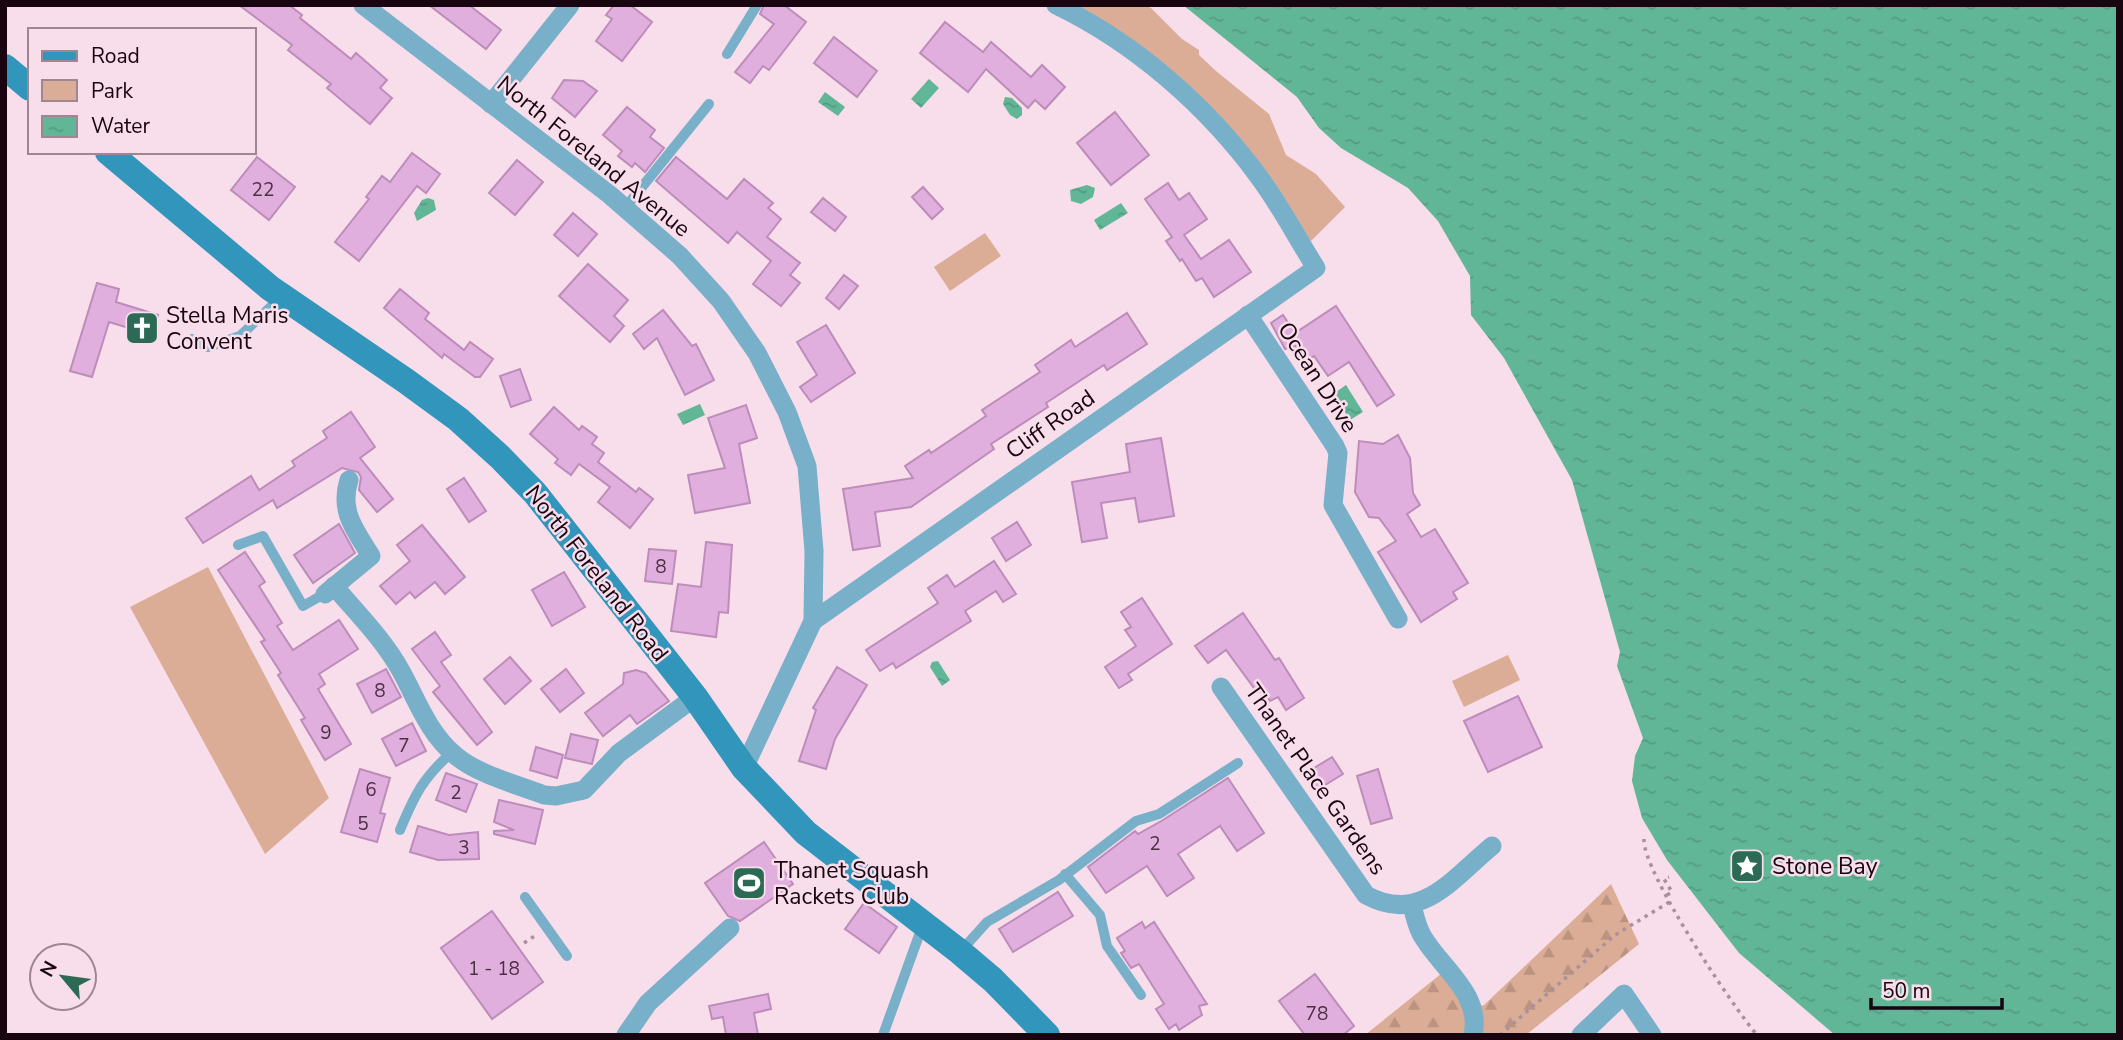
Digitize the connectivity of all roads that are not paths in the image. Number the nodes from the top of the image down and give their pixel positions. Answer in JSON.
{"nodes":[{"id":1,"x":363,"y":5,"type":"edge"},
{"id":2,"x":570,"y":5,"type":"edge"},
{"id":3,"x":757,"y":5,"type":"edge"},
{"id":4,"x":1056,"y":5,"type":"edge"},
{"id":5,"x":727,"y":54,"type":"dead end"},
{"id":6,"x":5,"y":68,"type":"edge"},
{"id":7,"x":28,"y":86,"type":"edge"},
{"id":8,"x":491,"y":104,"type":"junction"},
{"id":9,"x":709,"y":104,"type":"dead end"},
{"id":10,"x":110,"y":154,"type":"edge"},
{"id":11,"x":625,"y":208,"type":"junction"},
{"id":12,"x":282,"y":296,"type":"junction"},
{"id":13,"x":1248,"y":315,"type":"junction"},
{"id":14,"x":192,"y":339,"type":"dead end"},
{"id":15,"x":349,"y":480,"type":"dead end"},
{"id":16,"x":238,"y":545,"type":"dead end"},
{"id":17,"x":329,"y":590,"type":"junction"},
{"id":18,"x":1398,"y":620,"type":"dead end"},
{"id":19,"x":813,"y":621,"type":"junction"},
{"id":20,"x":1222,"y":687,"type":"dead end"},
{"id":21,"x":695,"y":697,"type":"junction"},
{"id":22,"x":452,"y":752,"type":"junction"},
{"id":23,"x":1238,"y":763,"type":"dead end"},
{"id":24,"x":744,"y":768,"type":"junction"},
{"id":25,"x":400,"y":830,"type":"dead end"},
{"id":26,"x":1492,"y":846,"type":"dead end"},
{"id":27,"x":1065,"y":874,"type":"junction"},
{"id":28,"x":525,"y":897,"type":"dead end"},
{"id":29,"x":1412,"y":906,"type":"junction"},
{"id":30,"x":923,"y":923,"type":"junction"},
{"id":31,"x":730,"y":928,"type":"dead end"},
{"id":32,"x":960,"y":952,"type":"junction"},
{"id":33,"x":567,"y":956,"type":"dead end"},
{"id":34,"x":1140,"y":995,"type":"dead end"},
{"id":35,"x":626,"y":1035,"type":"edge"},
{"id":36,"x":883,"y":1035,"type":"edge"},
{"id":37,"x":1047,"y":1035,"type":"edge"},
{"id":38,"x":1473,"y":1035,"type":"edge"},
{"id":39,"x":1581,"y":1035,"type":"edge"},
{"id":40,"x":1652,"y":1035,"type":"edge"}],
"edges":[{"from":1,"to":8,"type":"street","name":"North Foreland Avenue"},
{"from":2,"to":8,"type":"street"},
{"from":3,"to":5,"type":"lane"},
{"from":4,"to":13,"type":"street","name":"Cliff Road"},
{"from":6,"to":7,"type":"main road"},
{"from":8,"to":11,"type":"street","name":"North Foreland Avenue"},
{"from":9,"to":11,"type":"lane"},
{"from":10,"to":12,"type":"main road","name":"North Foreland Road"},
{"from":11,"to":19,"type":"street","name":"North Foreland Avenue"},
{"from":12,"to":14,"type":"lane"},
{"from":12,"to":21,"type":"main road","name":"North Foreland Road"},
{"from":13,"to":18,"type":"street","name":"Ocean Drive"},
{"from":13,"to":19,"type":"street","name":"Cliff Road"},
{"from":15,"to":17,"type":"street"},
{"from":16,"to":17,"type":"lane"},
{"from":17,"to":22,"type":"street"},
{"from":19,"to":24,"type":"street","name":"North Foreland Avenue"},
{"from":20,"to":29,"type":"street","name":"Thanet Place Gardens"},
{"from":21,"to":22,"type":"street"},
{"from":21,"to":24,"type":"main road","name":"North Foreland Road"},
{"from":22,"to":25,"type":"lane"},
{"from":23,"to":27,"type":"lane"},
{"from":24,"to":30,"type":"main road","name":"North Foreland Road"},
{"from":26,"to":29,"type":"street"},
{"from":27,"to":32,"type":"lane"},
{"from":27,"to":34,"type":"lane"},
{"from":28,"to":33,"type":"lane"},
{"from":29,"to":38,"type":"street"},
{"from":30,"to":32,"type":"main road","name":"North Foreland Road"},
{"from":30,"to":36,"type":"lane"},
{"from":31,"to":35,"type":"street"},
{"from":32,"to":37,"type":"main road","name":"North Foreland Road"},
{"from":39,"to":40,"type":"street"}]}
